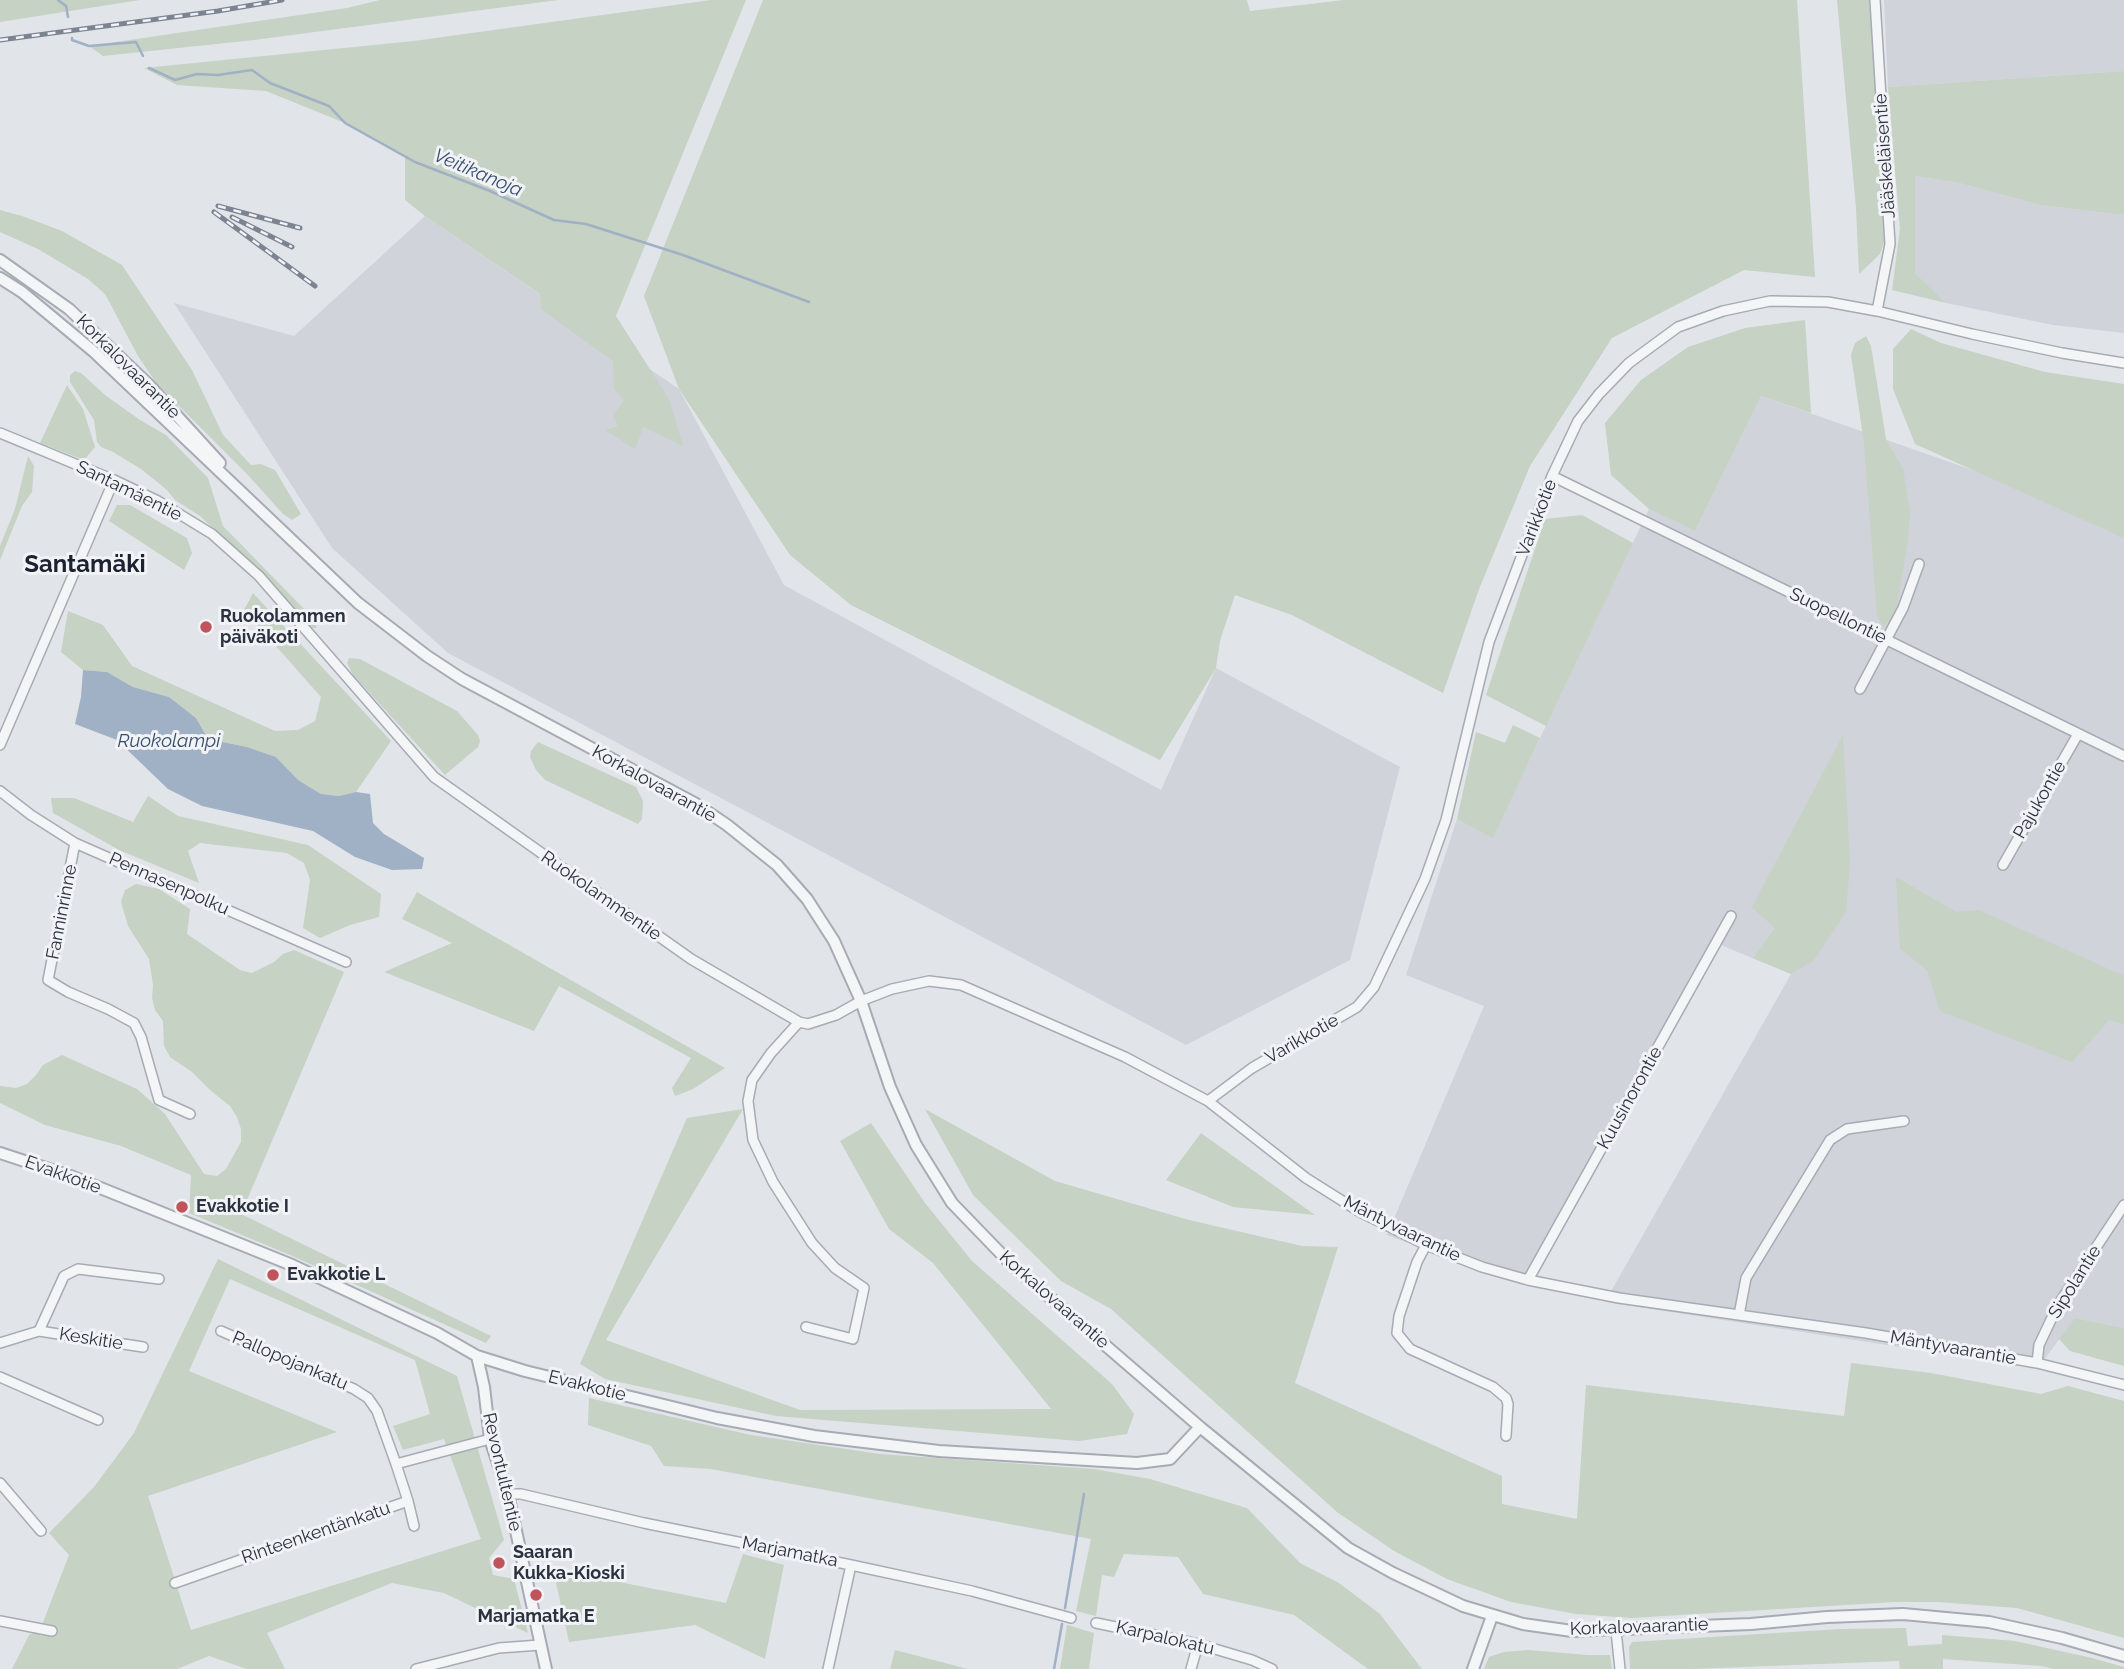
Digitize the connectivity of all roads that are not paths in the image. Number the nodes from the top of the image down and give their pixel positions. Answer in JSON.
{"nodes":[{"id":1,"x":1875,"y":0,"type":"edge"},
{"id":2,"x":0,"y":260,"type":"edge"},
{"id":3,"x":0,"y":278,"type":"edge"},
{"id":4,"x":1877,"y":311,"type":"junction"},
{"id":5,"x":2124,"y":363,"type":"edge"},
{"id":6,"x":0,"y":433,"type":"edge"},
{"id":7,"x":1552,"y":477,"type":"junction"},
{"id":8,"x":114,"y":480,"type":"junction"},
{"id":9,"x":240,"y":491,"type":"junction"},
{"id":10,"x":1919,"y":564,"type":"dead end"},
{"id":11,"x":1887,"y":639,"type":"junction"},
{"id":12,"x":1860,"y":689,"type":"dead end"},
{"id":13,"x":2078,"y":734,"type":"junction"},
{"id":14,"x":0,"y":745,"type":"edge"},
{"id":15,"x":415,"y":755,"type":"joint"},
{"id":16,"x":2124,"y":756,"type":"edge"},
{"id":17,"x":0,"y":791,"type":"edge"},
{"id":18,"x":75,"y":843,"type":"junction"},
{"id":19,"x":2003,"y":865,"type":"dead end"},
{"id":20,"x":1731,"y":916,"type":"dead end"},
{"id":21,"x":346,"y":962,"type":"dead end"},
{"id":22,"x":861,"y":1001,"type":"junction"},
{"id":23,"x":799,"y":1022,"type":"junction"},
{"id":24,"x":1208,"y":1101,"type":"junction"},
{"id":25,"x":190,"y":1114,"type":"dead end"},
{"id":26,"x":1904,"y":1121,"type":"dead end"},
{"id":27,"x":0,"y":1153,"type":"edge"},
{"id":28,"x":2124,"y":1205,"type":"edge"},
{"id":29,"x":1426,"y":1245,"type":"junction"},
{"id":30,"x":159,"y":1279,"type":"dead end"},
{"id":31,"x":1528,"y":1280,"type":"junction"},
{"id":32,"x":1739,"y":1315,"type":"junction"},
{"id":33,"x":806,"y":1327,"type":"dead end"},
{"id":34,"x":38,"y":1331,"type":"junction"},
{"id":35,"x":221,"y":1331,"type":"dead end"},
{"id":36,"x":0,"y":1343,"type":"edge"},
{"id":37,"x":143,"y":1347,"type":"dead end"},
{"id":38,"x":477,"y":1356,"type":"junction"},
{"id":39,"x":2037,"y":1363,"type":"junction"},
{"id":40,"x":0,"y":1377,"type":"edge"},
{"id":41,"x":2124,"y":1385,"type":"edge"},
{"id":42,"x":98,"y":1420,"type":"dead end"},
{"id":43,"x":1200,"y":1427,"type":"junction"},
{"id":44,"x":1506,"y":1436,"type":"dead end"},
{"id":45,"x":491,"y":1439,"type":"junction"},
{"id":46,"x":396,"y":1464,"type":"junction"},
{"id":47,"x":0,"y":1483,"type":"edge"},
{"id":48,"x":508,"y":1494,"type":"junction"},
{"id":49,"x":408,"y":1501,"type":"junction"},
{"id":50,"x":414,"y":1526,"type":"dead end"},
{"id":51,"x":41,"y":1531,"type":"dead end"},
{"id":52,"x":851,"y":1564,"type":"junction"},
{"id":53,"x":175,"y":1583,"type":"dead end"},
{"id":54,"x":1492,"y":1616,"type":"junction"},
{"id":55,"x":1071,"y":1618,"type":"dead end"},
{"id":56,"x":0,"y":1620,"type":"edge"},
{"id":57,"x":1096,"y":1623,"type":"dead end"},
{"id":58,"x":52,"y":1631,"type":"dead end"},
{"id":59,"x":1616,"y":1631,"type":"junction"},
{"id":60,"x":1198,"y":1644,"type":"junction"},
{"id":61,"x":540,"y":1645,"type":"junction"},
{"id":62,"x":2124,"y":1656,"type":"edge"},
{"id":63,"x":416,"y":1669,"type":"edge"},
{"id":64,"x":546,"y":1669,"type":"edge"},
{"id":65,"x":828,"y":1669,"type":"edge"},
{"id":66,"x":1191,"y":1669,"type":"edge"},
{"id":67,"x":1272,"y":1669,"type":"edge"},
{"id":68,"x":1473,"y":1669,"type":"edge"},
{"id":69,"x":1620,"y":1669,"type":"edge"}],
"edges":[{"from":1,"to":4,"type":"street","name":"Jääskeläisentie"},
{"from":2,"to":9,"type":"street","name":"Korkalovaarantie"},
{"from":3,"to":9,"type":"street","name":"Korkalovaarantie"},
{"from":4,"to":5,"type":"street","name":"Varikkotie"},
{"from":4,"to":7,"type":"street","name":"Varikkotie"},
{"from":6,"to":8,"type":"street","name":"Santamäentie"},
{"from":7,"to":11,"type":"street","name":"Suopellontie"},
{"from":7,"to":24,"type":"street","name":"Varikkotie"},
{"from":8,"to":14,"type":"street"},
{"from":8,"to":15,"type":"street","name":"Santamäentie"},
{"from":9,"to":22,"type":"street","name":"Korkalovaarantie"},
{"from":10,"to":11,"type":"street"},
{"from":11,"to":12,"type":"street"},
{"from":11,"to":13,"type":"street","name":"Suopellontie"},
{"from":13,"to":16,"type":"street","name":"Suopellontie"},
{"from":13,"to":19,"type":"street","name":"Pajukontie"},
{"from":15,"to":23,"type":"street","name":"Ruokolammentie"},
{"from":17,"to":18,"type":"street","name":"Pennasenpolku"},
{"from":18,"to":21,"type":"street","name":"Pennasenpolku"},
{"from":18,"to":25,"type":"street","name":"Fanninrinne"},
{"from":20,"to":31,"type":"street","name":"Kuusinorontie"},
{"from":22,"to":23,"type":"street","name":"Mäntyvaarantie"},
{"from":22,"to":24,"type":"street","name":"Mäntyvaarantie"},
{"from":22,"to":43,"type":"street","name":"Korkalovaarantie"},
{"from":23,"to":33,"type":"street"},
{"from":24,"to":29,"type":"street","name":"Mäntyvaarantie"},
{"from":26,"to":32,"type":"street"},
{"from":27,"to":38,"type":"street","name":"Evakkotie"},
{"from":28,"to":39,"type":"street","name":"Sipolantie"},
{"from":29,"to":31,"type":"street","name":"Mäntyvaarantie"},
{"from":29,"to":44,"type":"street"},
{"from":30,"to":34,"type":"street"},
{"from":31,"to":32,"type":"street","name":"Mäntyvaarantie"},
{"from":32,"to":39,"type":"street","name":"Mäntyvaarantie"},
{"from":34,"to":36,"type":"street"},
{"from":34,"to":37,"type":"street","name":"Keskitie"},
{"from":35,"to":46,"type":"street","name":"Pallopojankatu"},
{"from":38,"to":43,"type":"street","name":"Evakkotie"},
{"from":38,"to":45,"type":"street","name":"Revontultentie"},
{"from":39,"to":41,"type":"street","name":"Mäntyvaarantie"},
{"from":40,"to":42,"type":"street"},
{"from":43,"to":54,"type":"street","name":"Korkalovaarantie"},
{"from":45,"to":46,"type":"street"},
{"from":45,"to":48,"type":"street","name":"Revontultentie"},
{"from":46,"to":49,"type":"street","name":"Rinteenkentänkatu"},
{"from":47,"to":51,"type":"street"},
{"from":48,"to":52,"type":"street","name":"Marjamatka"},
{"from":48,"to":61,"type":"street","name":"Revontultentie"},
{"from":49,"to":50,"type":"street"},
{"from":49,"to":53,"type":"street","name":"Rinteenkentänkatu"},
{"from":52,"to":55,"type":"street","name":"Marjamatka"},
{"from":52,"to":65,"type":"street"},
{"from":54,"to":59,"type":"street","name":"Korkalovaarantie"},
{"from":54,"to":68,"type":"street"},
{"from":56,"to":58,"type":"street"},
{"from":57,"to":60,"type":"street","name":"Karpalokatu"},
{"from":59,"to":62,"type":"street","name":"Korkalovaarantie"},
{"from":59,"to":69,"type":"street"},
{"from":60,"to":66,"type":"street"},
{"from":60,"to":67,"type":"street","name":"Karpalokatu"},
{"from":61,"to":63,"type":"street"},
{"from":61,"to":64,"type":"street","name":"Revontultentie"}]}
